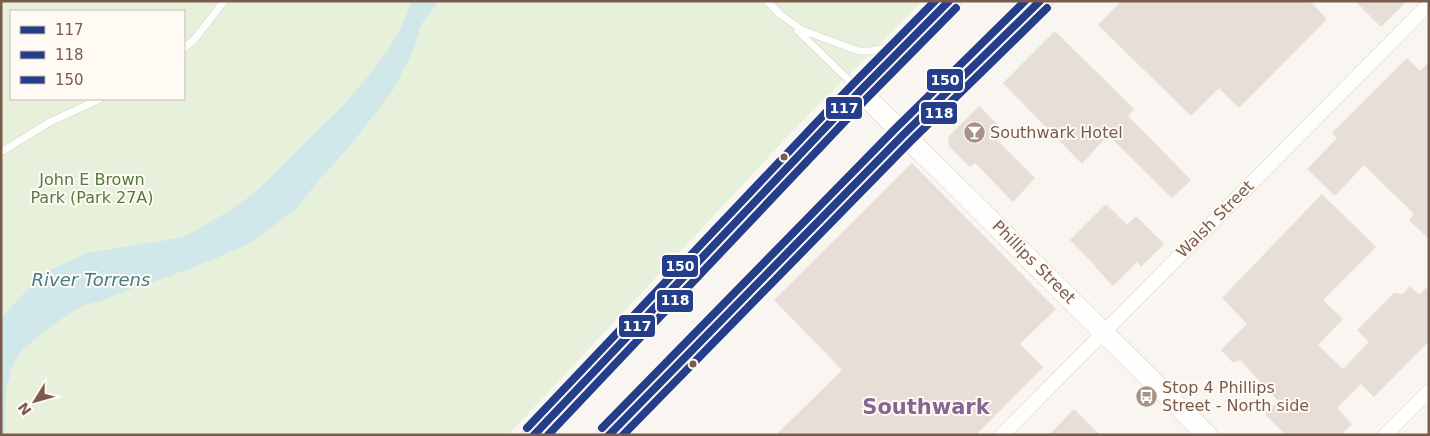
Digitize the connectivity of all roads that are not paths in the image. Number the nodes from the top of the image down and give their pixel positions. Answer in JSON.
{"nodes":[{"id":1,"x":224,"y":1,"type":"edge"},
{"id":2,"x":767,"y":1,"type":"edge"},
{"id":3,"x":949,"y":1,"type":"edge"},
{"id":4,"x":1040,"y":1,"type":"edge"},
{"id":5,"x":1429,"y":4,"type":"edge"},
{"id":6,"x":777,"y":12,"type":"junction"},
{"id":7,"x":908,"y":42,"type":"junction"},
{"id":8,"x":185,"y":47,"type":"edge"},
{"id":9,"x":860,"y":91,"type":"junction"},
{"id":10,"x":98,"y":100,"type":"edge"},
{"id":11,"x":904,"y":134,"type":"junction"},
{"id":12,"x":1,"y":152,"type":"edge"},
{"id":13,"x":1104,"y":331,"type":"junction"},
{"id":14,"x":1429,"y":391,"type":"edge"},
{"id":15,"x":534,"y":435,"type":"edge"},
{"id":16,"x":609,"y":435,"type":"edge"},
{"id":17,"x":1002,"y":435,"type":"edge"},
{"id":18,"x":1207,"y":435,"type":"edge"},
{"id":19,"x":1385,"y":435,"type":"edge"}],
"edges":[{"from":1,"to":8,"type":"lane"},
{"from":2,"to":6,"type":"lane"},
{"from":3,"to":7,"type":"highway"},
{"from":4,"to":11,"type":"highway"},
{"from":5,"to":13,"type":"street","name":"Walsh Street"},
{"from":6,"to":7,"type":"lane"},
{"from":6,"to":9,"type":"lane"},
{"from":7,"to":9,"type":"highway"},
{"from":9,"to":11,"type":"street","name":"Phillips Street"},
{"from":9,"to":15,"type":"highway"},
{"from":10,"to":12,"type":"lane"},
{"from":11,"to":13,"type":"street","name":"Phillips Street"},
{"from":11,"to":16,"type":"highway"},
{"from":13,"to":17,"type":"street","name":"Walsh Street"},
{"from":13,"to":18,"type":"street","name":"Phillips Street"},
{"from":14,"to":19,"type":"street"}]}
